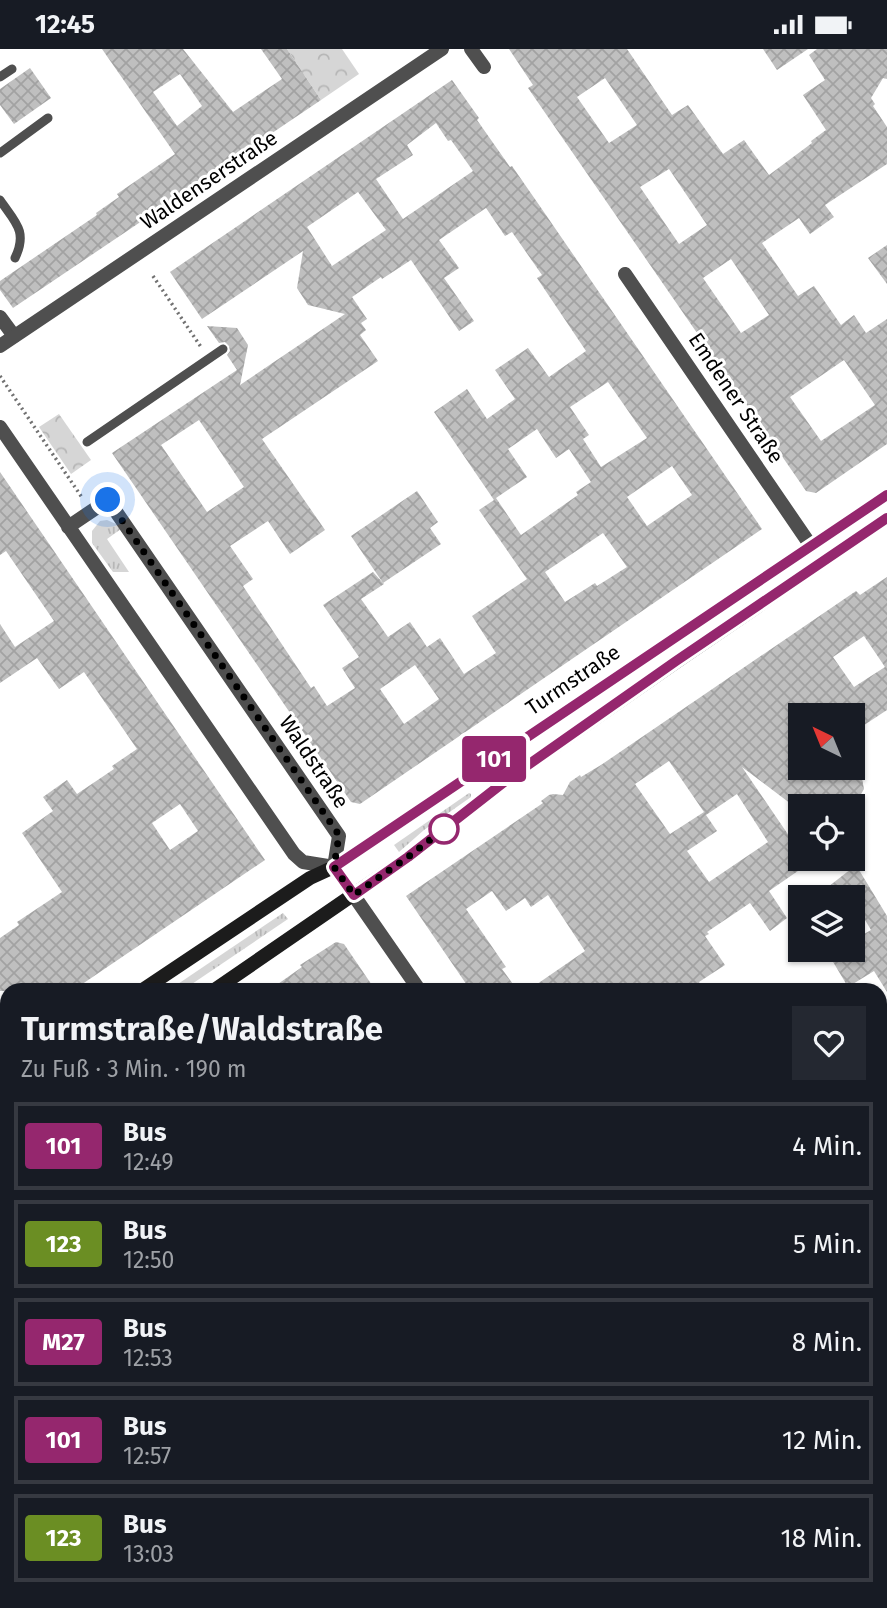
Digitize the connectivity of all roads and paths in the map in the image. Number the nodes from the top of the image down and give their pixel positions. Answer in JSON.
{"nodes":[{"id":1,"x":442,"y":49,"type":"edge"},
{"id":2,"x":471,"y":49,"type":"edge"},
{"id":3,"x":484,"y":67,"type":"dead end"},
{"id":4,"x":12,"y":69,"type":"dead end"},
{"id":5,"x":0,"y":77,"type":"edge"},
{"id":6,"x":48,"y":118,"type":"dead end"},
{"id":7,"x":0,"y":153,"type":"edge"},
{"id":8,"x":0,"y":199,"type":"edge"},
{"id":9,"x":15,"y":258,"type":"dead end"},
{"id":10,"x":625,"y":274,"type":"dead end"},
{"id":11,"x":153,"y":277,"type":"dead end"},
{"id":12,"x":0,"y":317,"type":"edge"},
{"id":13,"x":14,"y":336,"type":"junction"},
{"id":14,"x":0,"y":346,"type":"edge"},
{"id":15,"x":223,"y":349,"type":"dead end"},
{"id":16,"x":209,"y":359,"type":"junction"},
{"id":17,"x":0,"y":376,"type":"edge"},
{"id":18,"x":0,"y":427,"type":"edge"},
{"id":19,"x":87,"y":442,"type":"dead end"},
{"id":20,"x":887,"y":495,"type":"edge"},
{"id":21,"x":91,"y":511,"type":"junction"},
{"id":22,"x":887,"y":518,"type":"edge"},
{"id":23,"x":68,"y":527,"type":"junction"},
{"id":24,"x":811,"y":546,"type":"junction"},
{"id":25,"x":476,"y":771,"type":"junction"},
{"id":26,"x":490,"y":793,"type":"junction"},
{"id":27,"x":334,"y":867,"type":"junction"},
{"id":28,"x":354,"y":895,"type":"junction"},
{"id":29,"x":153,"y":983,"type":"edge"},
{"id":30,"x":225,"y":983,"type":"edge"},
{"id":31,"x":414,"y":983,"type":"edge"}],
"edges":[{"from":1,"to":13,"type":"street","name":"Waldenserstraße"},
{"from":2,"to":3,"type":"street"},
{"from":4,"to":5,"type":"lane"},
{"from":6,"to":7,"type":"lane"},
{"from":8,"to":9,"type":"lane"},
{"from":10,"to":24,"type":"street","name":"Emdener Straße"},
{"from":11,"to":16,"type":"path"},
{"from":12,"to":13,"type":"street"},
{"from":13,"to":14,"type":"street","name":"Waldenserstraße"},
{"from":15,"to":16,"type":"lane"},
{"from":16,"to":19,"type":"lane"},
{"from":17,"to":21,"type":"path"},
{"from":18,"to":23,"type":"street"},
{"from":20,"to":24,"type":"main road","name":"Turmstraße"},
{"from":21,"to":23,"type":"street"},
{"from":21,"to":27,"type":"street","name":"Waldstraße"},
{"from":22,"to":26,"type":"main road","name":"Turmstraße"},
{"from":23,"to":27,"type":"street"},
{"from":24,"to":25,"type":"main road","name":"Turmstraße"},
{"from":25,"to":26,"type":"main road"},
{"from":25,"to":27,"type":"main road","name":"Turmstraße"},
{"from":26,"to":28,"type":"main road","name":"Turmstraße"},
{"from":27,"to":28,"type":"street"},
{"from":27,"to":29,"type":"main road","name":"Turmstraße"},
{"from":28,"to":30,"type":"main road","name":"Turmstraße"},
{"from":28,"to":31,"type":"street"}]}
